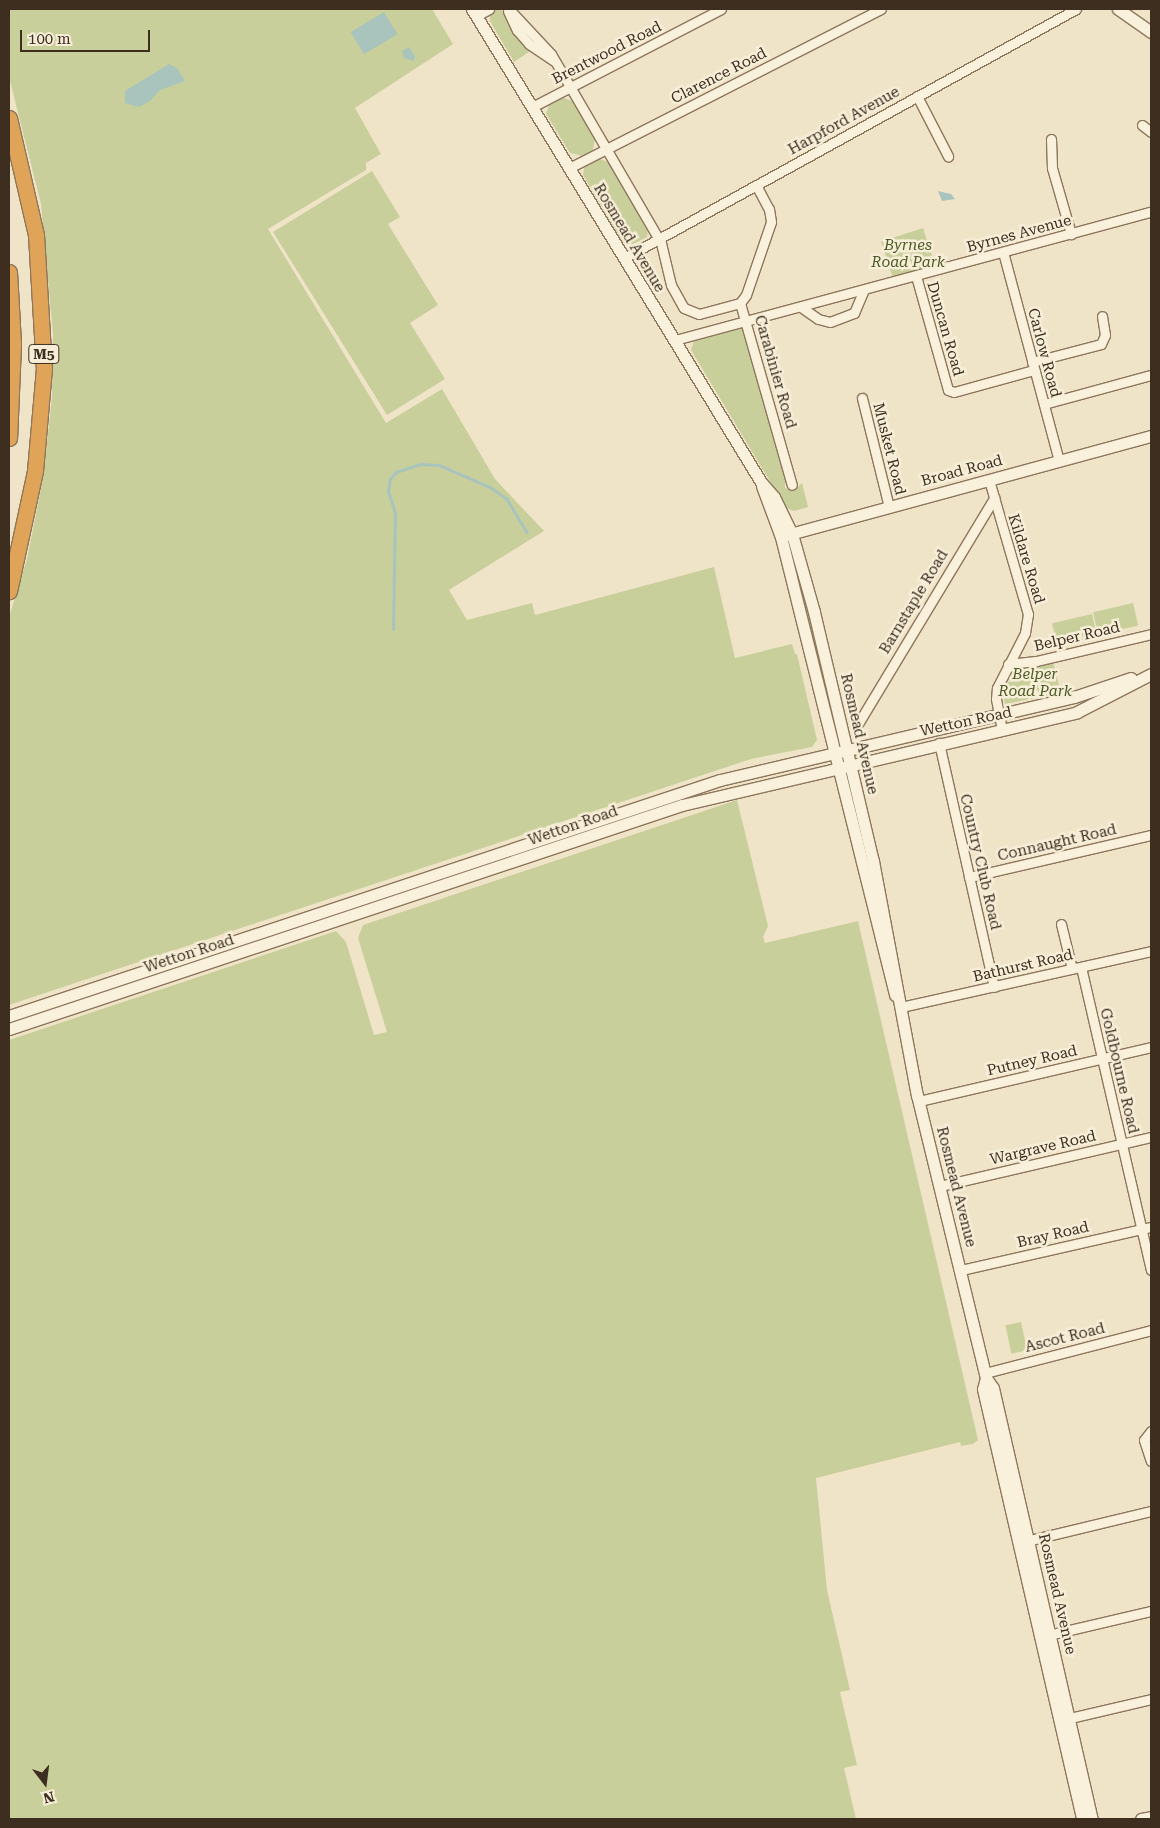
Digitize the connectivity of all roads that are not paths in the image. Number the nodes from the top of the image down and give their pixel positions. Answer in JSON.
{"nodes":[{"id":1,"x":489,"y":9,"type":"edge"},
{"id":2,"x":509,"y":9,"type":"edge"},
{"id":3,"x":721,"y":9,"type":"edge"},
{"id":4,"x":881,"y":9,"type":"edge"},
{"id":5,"x":1076,"y":9,"type":"edge"},
{"id":6,"x":1118,"y":9,"type":"edge"},
{"id":7,"x":474,"y":12,"type":"edge"},
{"id":8,"x":1151,"y":32,"type":"edge"},
{"id":9,"x":570,"y":87,"type":"junction"},
{"id":10,"x":917,"y":96,"type":"junction"},
{"id":11,"x":532,"y":107,"type":"junction"},
{"id":12,"x":9,"y":118,"type":"edge"},
{"id":13,"x":1142,"y":125,"type":"dead end"},
{"id":14,"x":1151,"y":132,"type":"edge"},
{"id":15,"x":1051,"y":139,"type":"dead end"},
{"id":16,"x":606,"y":149,"type":"junction"},
{"id":17,"x":948,"y":156,"type":"dead end"},
{"id":18,"x":569,"y":168,"type":"junction"},
{"id":19,"x":756,"y":185,"type":"junction"},
{"id":20,"x":1151,"y":212,"type":"edge"},
{"id":21,"x":1071,"y":234,"type":"junction"},
{"id":22,"x":658,"y":239,"type":"junction"},
{"id":23,"x":1003,"y":252,"type":"junction"},
{"id":24,"x":624,"y":258,"type":"junction"},
{"id":25,"x":9,"y":272,"type":"edge"},
{"id":26,"x":916,"y":276,"type":"junction"},
{"id":27,"x":864,"y":290,"type":"junction"},
{"id":28,"x":740,"y":303,"type":"junction"},
{"id":29,"x":801,"y":306,"type":"junction"},
{"id":30,"x":1102,"y":316,"type":"dead end"},
{"id":31,"x":748,"y":321,"type":"junction"},
{"id":32,"x":675,"y":340,"type":"junction"},
{"id":33,"x":1033,"y":366,"type":"junction"},
{"id":34,"x":1151,"y":375,"type":"edge"},
{"id":35,"x":862,"y":398,"type":"dead end"},
{"id":36,"x":1044,"y":404,"type":"junction"},
{"id":37,"x":1151,"y":436,"type":"edge"},
{"id":38,"x":9,"y":438,"type":"edge"},
{"id":39,"x":1059,"y":461,"type":"junction"},
{"id":40,"x":989,"y":480,"type":"junction"},
{"id":41,"x":792,"y":485,"type":"dead end"},
{"id":42,"x":994,"y":498,"type":"junction"},
{"id":43,"x":889,"y":507,"type":"junction"},
{"id":44,"x":786,"y":535,"type":"junction"},
{"id":45,"x":9,"y":591,"type":"edge"},
{"id":46,"x":1151,"y":634,"type":"edge"},
{"id":47,"x":1008,"y":664,"type":"junction"},
{"id":48,"x":1149,"y":676,"type":"edge"},
{"id":49,"x":999,"y":715,"type":"junction"},
{"id":50,"x":859,"y":722,"type":"dead end"},
{"id":51,"x":1002,"y":730,"type":"junction"},
{"id":52,"x":939,"y":743,"type":"junction"},
{"id":53,"x":841,"y":751,"type":"junction"},
{"id":54,"x":845,"y":765,"type":"junction"},
{"id":55,"x":1151,"y":835,"type":"edge"},
{"id":56,"x":969,"y":878,"type":"junction"},
{"id":57,"x":1061,"y":924,"type":"dead end"},
{"id":58,"x":1151,"y":951,"type":"edge"},
{"id":59,"x":1077,"y":968,"type":"junction"},
{"id":60,"x":994,"y":987,"type":"junction"},
{"id":61,"x":900,"y":1004,"type":"junction"},
{"id":62,"x":9,"y":1016,"type":"edge"},
{"id":63,"x":9,"y":1029,"type":"edge"},
{"id":64,"x":1151,"y":1047,"type":"edge"},
{"id":65,"x":1102,"y":1058,"type":"junction"},
{"id":66,"x":919,"y":1101,"type":"junction"},
{"id":67,"x":1151,"y":1137,"type":"edge"},
{"id":68,"x":1122,"y":1144,"type":"junction"},
{"id":69,"x":940,"y":1186,"type":"junction"},
{"id":70,"x":1151,"y":1227,"type":"edge"},
{"id":71,"x":1142,"y":1229,"type":"junction"},
{"id":72,"x":961,"y":1270,"type":"junction"},
{"id":73,"x":1151,"y":1270,"type":"edge"},
{"id":74,"x":1151,"y":1330,"type":"edge"},
{"id":75,"x":985,"y":1375,"type":"junction"},
{"id":76,"x":1151,"y":1431,"type":"edge"},
{"id":77,"x":1151,"y":1461,"type":"edge"},
{"id":78,"x":1151,"y":1511,"type":"edge"},
{"id":79,"x":1024,"y":1542,"type":"junction"},
{"id":80,"x":1151,"y":1611,"type":"edge"},
{"id":81,"x":1046,"y":1636,"type":"junction"},
{"id":82,"x":1151,"y":1699,"type":"edge"},
{"id":83,"x":1070,"y":1718,"type":"junction"},
{"id":84,"x":1151,"y":1817,"type":"edge"},
{"id":85,"x":1082,"y":1819,"type":"edge"},
{"id":86,"x":1092,"y":1819,"type":"edge"},
{"id":87,"x":1141,"y":1819,"type":"edge"}],
"edges":[{"from":1,"to":7,"type":"street"},
{"from":2,"to":9,"type":"street","name":"Rosmead Avenue"},
{"from":3,"to":9,"type":"street","name":"Brentwood Road"},
{"from":4,"to":16,"type":"street","name":"Clarence Road"},
{"from":5,"to":10,"type":"street","name":"Harpford Avenue"},
{"from":6,"to":8,"type":"main road"},
{"from":7,"to":11,"type":"main road","name":"Rosmead Avenue"},
{"from":9,"to":11,"type":"street","name":"Brentwood Road"},
{"from":9,"to":16,"type":"street","name":"Rosmead Avenue"},
{"from":10,"to":17,"type":"street"},
{"from":10,"to":19,"type":"street","name":"Harpford Avenue"},
{"from":11,"to":18,"type":"main road","name":"Rosmead Avenue"},
{"from":12,"to":45,"type":"highway","number":"M5"},
{"from":13,"to":14,"type":"street"},
{"from":15,"to":21,"type":"street"},
{"from":16,"to":18,"type":"street","name":"Clarence Road"},
{"from":16,"to":22,"type":"street","name":"Rosmead Avenue"},
{"from":18,"to":24,"type":"main road","name":"Rosmead Avenue"},
{"from":19,"to":22,"type":"street","name":"Harpford Avenue"},
{"from":19,"to":28,"type":"street","name":"Carabinier Road"},
{"from":20,"to":21,"type":"street","name":"Byrnes Avenue"},
{"from":21,"to":23,"type":"street","name":"Byrnes Avenue"},
{"from":22,"to":24,"type":"street","name":"Harpford Avenue"},
{"from":22,"to":28,"type":"street","name":"Rosmead Avenue"},
{"from":23,"to":26,"type":"street","name":"Byrnes Avenue"},
{"from":23,"to":33,"type":"street","name":"Carlow Road"},
{"from":24,"to":32,"type":"main road","name":"Rosmead Avenue"},
{"from":25,"to":38,"type":"highway","number":"M5"},
{"from":26,"to":27,"type":"street","name":"Byrnes Avenue"},
{"from":26,"to":33,"type":"street","name":"Duncan Road"},
{"from":27,"to":29,"type":"street","name":"Byrnes Avenue"},
{"from":27,"to":29,"type":"street"},
{"from":28,"to":31,"type":"street","name":"Carabinier Road"},
{"from":29,"to":31,"type":"street","name":"Byrnes Avenue"},
{"from":30,"to":33,"type":"street","name":"Duncan Road"},
{"from":31,"to":32,"type":"street","name":"Byrnes Avenue"},
{"from":31,"to":41,"type":"street","name":"Carabinier Road"},
{"from":32,"to":44,"type":"main road","name":"Rosmead Avenue"},
{"from":33,"to":36,"type":"street","name":"Carlow Road"},
{"from":34,"to":36,"type":"street"},
{"from":35,"to":43,"type":"street","name":"Musket Road"},
{"from":36,"to":39,"type":"street","name":"Carlow Road"},
{"from":37,"to":39,"type":"main road","name":"Broad Road"},
{"from":39,"to":40,"type":"main road","name":"Broad Road"},
{"from":40,"to":42,"type":"street","name":"Kildare Road"},
{"from":40,"to":43,"type":"main road","name":"Broad Road"},
{"from":42,"to":47,"type":"street","name":"Kildare Road"},
{"from":42,"to":50,"type":"street","name":"Barnstaple Road"},
{"from":43,"to":44,"type":"main road","name":"Broad Road"},
{"from":44,"to":53,"type":"main road","name":"Rosmead Avenue"},
{"from":46,"to":47,"type":"street","name":"Belper Road"},
{"from":47,"to":49,"type":"street","name":"Kildare Road"},
{"from":48,"to":49,"type":"main road","name":"Wetton Road"},
{"from":48,"to":51,"type":"main road","name":"Wetton Road"},
{"from":49,"to":51,"type":"street","name":"Kildare Road"},
{"from":49,"to":53,"type":"main road","name":"Wetton Road"},
{"from":51,"to":52,"type":"main road","name":"Wetton Road"},
{"from":52,"to":54,"type":"main road","name":"Wetton Road"},
{"from":52,"to":56,"type":"street","name":"Country Club Road"},
{"from":53,"to":54,"type":"main road","name":"Rosmead Avenue"},
{"from":53,"to":62,"type":"main road","name":"Wetton Road"},
{"from":54,"to":61,"type":"main road","name":"Rosmead Avenue"},
{"from":54,"to":63,"type":"main road","name":"Wetton Road"},
{"from":55,"to":56,"type":"street","name":"Connaught Road"},
{"from":56,"to":60,"type":"street","name":"Country Club Road"},
{"from":57,"to":59,"type":"street","name":"Goldbourne Road"},
{"from":58,"to":59,"type":"street","name":"Bathurst Road"},
{"from":59,"to":60,"type":"street","name":"Bathurst Road"},
{"from":59,"to":65,"type":"street","name":"Goldbourne Road"},
{"from":60,"to":61,"type":"street","name":"Bathurst Road"},
{"from":61,"to":66,"type":"main road","name":"Rosmead Avenue"},
{"from":64,"to":65,"type":"street","name":"Putney Road"},
{"from":65,"to":66,"type":"street","name":"Putney Road"},
{"from":65,"to":68,"type":"street","name":"Goldbourne Road"},
{"from":66,"to":69,"type":"main road","name":"Rosmead Avenue"},
{"from":67,"to":68,"type":"street","name":"Wargrave Road"},
{"from":68,"to":69,"type":"street","name":"Wargrave Road"},
{"from":68,"to":71,"type":"street","name":"Goldbourne Road"},
{"from":69,"to":72,"type":"main road","name":"Rosmead Avenue"},
{"from":70,"to":71,"type":"street","name":"Bray Road"},
{"from":71,"to":72,"type":"street","name":"Bray Road"},
{"from":71,"to":73,"type":"street","name":"Goldbourne Road"},
{"from":72,"to":75,"type":"main road","name":"Rosmead Avenue"},
{"from":74,"to":75,"type":"street","name":"Ascot Road"},
{"from":75,"to":79,"type":"main road","name":"Rosmead Avenue"},
{"from":76,"to":77,"type":"street"},
{"from":78,"to":79,"type":"street"},
{"from":79,"to":81,"type":"main road","name":"Rosmead Avenue"},
{"from":80,"to":81,"type":"street"},
{"from":81,"to":83,"type":"main road","name":"Rosmead Avenue"},
{"from":81,"to":85,"type":"main road","name":"Rosmead Avenue"},
{"from":82,"to":83,"type":"street"},
{"from":83,"to":86,"type":"main road","name":"Rosmead Avenue"},
{"from":84,"to":87,"type":"main road"}]}
